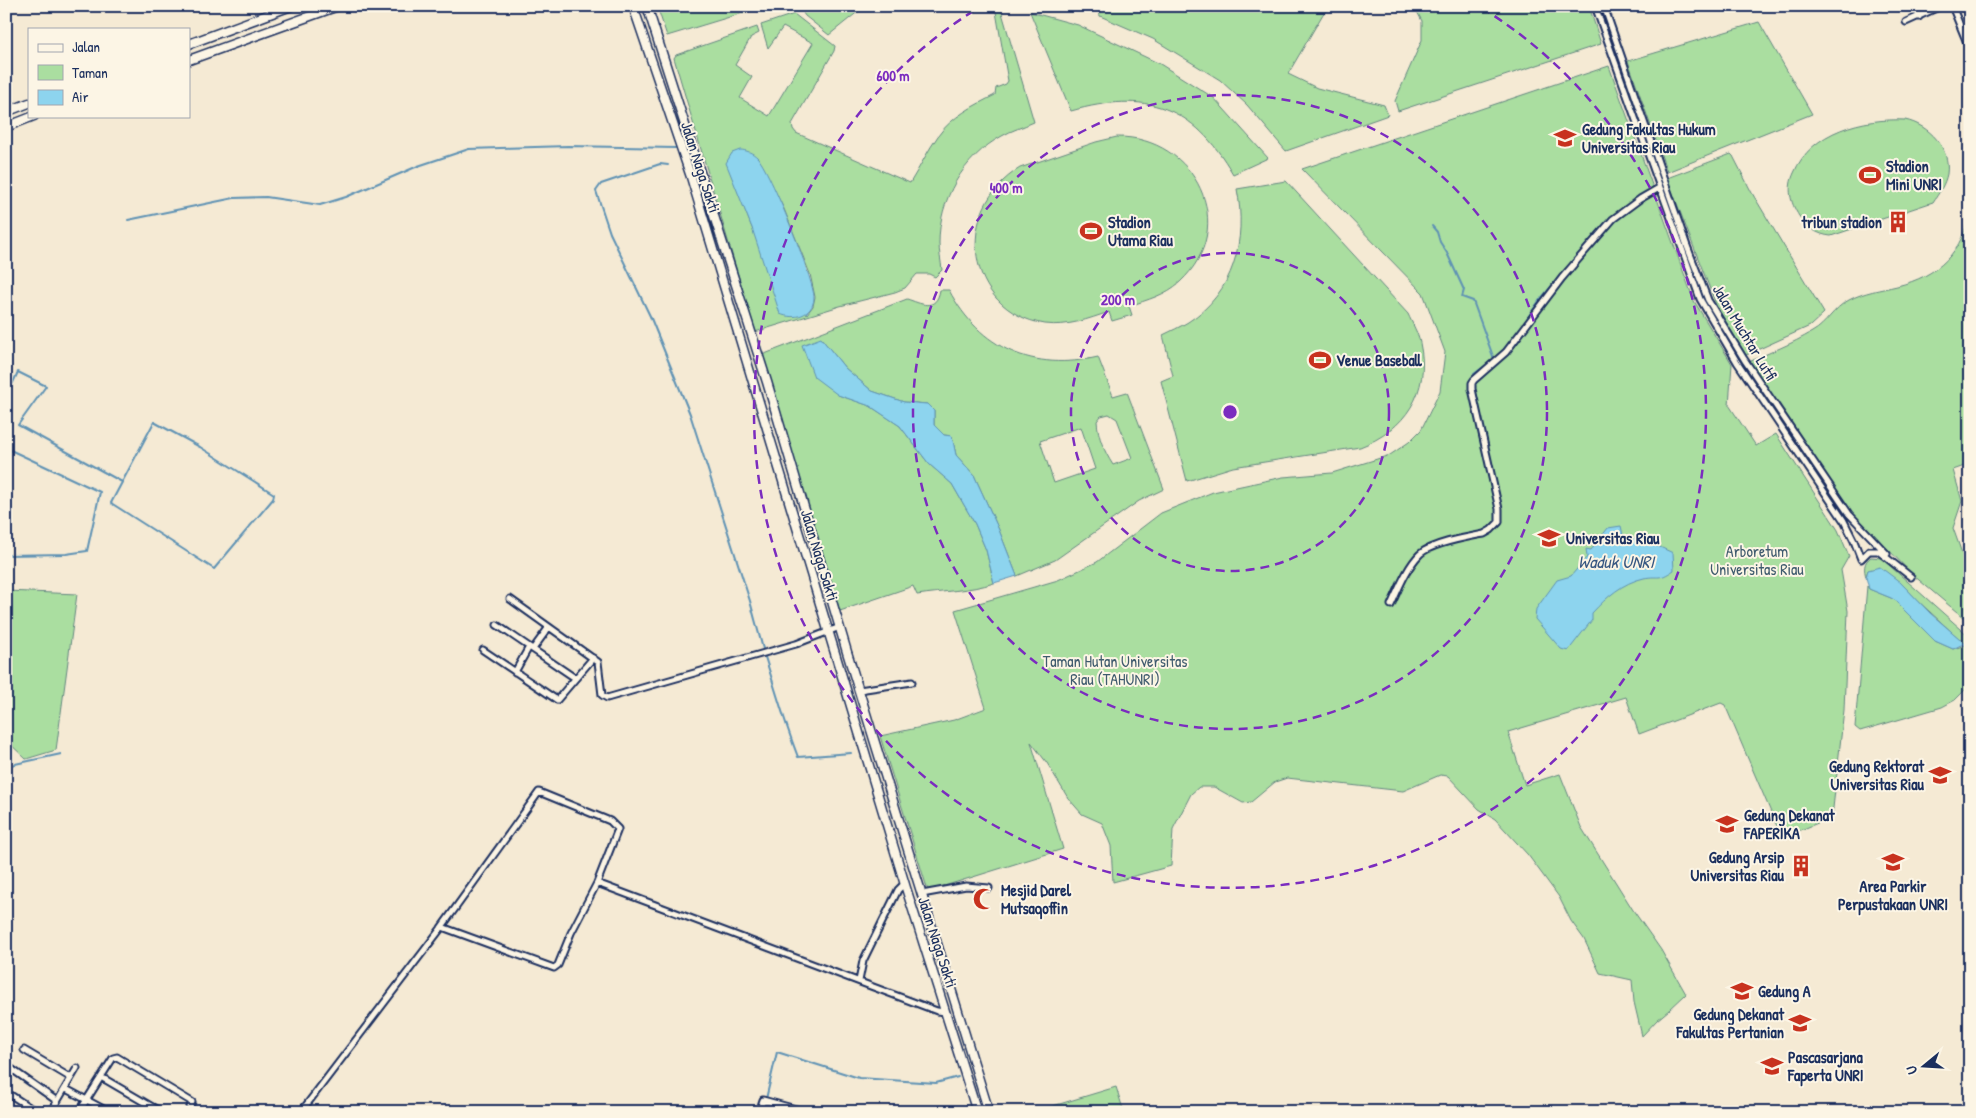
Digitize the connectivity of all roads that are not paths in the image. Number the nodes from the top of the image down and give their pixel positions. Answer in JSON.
{"nodes":[{"id":1,"x":291,"y":6,"type":"edge"},
{"id":2,"x":338,"y":6,"type":"edge"},
{"id":3,"x":633,"y":6,"type":"edge"},
{"id":4,"x":647,"y":6,"type":"edge"},
{"id":5,"x":1596,"y":6,"type":"edge"},
{"id":6,"x":1604,"y":6,"type":"edge"},
{"id":7,"x":1916,"y":6,"type":"edge"},
{"id":8,"x":1941,"y":6,"type":"edge"},
{"id":9,"x":1952,"y":6,"type":"edge"},
{"id":10,"x":1919,"y":17,"type":"junction"},
{"id":11,"x":1906,"y":22,"type":"dead end"},
{"id":12,"x":190,"y":44,"type":"edge"},
{"id":13,"x":1970,"y":50,"type":"edge"},
{"id":14,"x":190,"y":60,"type":"edge"},
{"id":15,"x":28,"y":103,"type":"edge"},
{"id":16,"x":6,"y":112,"type":"edge"},
{"id":17,"x":28,"y":118,"type":"edge"},
{"id":18,"x":6,"y":126,"type":"edge"},
{"id":19,"x":1660,"y":188,"type":"junction"},
{"id":20,"x":510,"y":599,"type":"dead end"},
{"id":21,"x":1391,"y":605,"type":"dead end"},
{"id":22,"x":497,"y":625,"type":"dead end"},
{"id":23,"x":550,"y":627,"type":"junction"},
{"id":24,"x":840,"y":627,"type":"junction"},
{"id":25,"x":829,"y":632,"type":"junction"},
{"id":26,"x":531,"y":648,"type":"junction"},
{"id":27,"x":483,"y":650,"type":"dead end"},
{"id":28,"x":593,"y":658,"type":"junction"},
{"id":29,"x":515,"y":672,"type":"junction"},
{"id":30,"x":575,"y":678,"type":"junction"},
{"id":31,"x":912,"y":682,"type":"dead end"},
{"id":32,"x":859,"y":690,"type":"junction"},
{"id":33,"x":597,"y":883,"type":"junction"},
{"id":34,"x":905,"y":883,"type":"junction"},
{"id":35,"x":989,"y":888,"type":"dead end"},
{"id":36,"x":922,"y":894,"type":"junction"},
{"id":37,"x":440,"y":928,"type":"junction"},
{"id":38,"x":859,"y":981,"type":"junction"},
{"id":39,"x":946,"y":1012,"type":"junction"},
{"id":40,"x":24,"y":1050,"type":"dead end"},
{"id":41,"x":6,"y":1065,"type":"edge"},
{"id":42,"x":77,"y":1068,"type":"dead end"},
{"id":43,"x":101,"y":1077,"type":"junction"},
{"id":44,"x":71,"y":1078,"type":"junction"},
{"id":45,"x":66,"y":1089,"type":"junction"},
{"id":46,"x":6,"y":1092,"type":"edge"},
{"id":47,"x":87,"y":1100,"type":"junction"},
{"id":48,"x":57,"y":1101,"type":"junction"},
{"id":49,"x":976,"y":1111,"type":"edge"},
{"id":50,"x":36,"y":1112,"type":"edge"},
{"id":51,"x":51,"y":1112,"type":"edge"},
{"id":52,"x":79,"y":1112,"type":"edge"},
{"id":53,"x":109,"y":1112,"type":"edge"},
{"id":54,"x":162,"y":1112,"type":"edge"},
{"id":55,"x":188,"y":1112,"type":"edge"},
{"id":56,"x":302,"y":1112,"type":"edge"},
{"id":57,"x":759,"y":1112,"type":"edge"},
{"id":58,"x":807,"y":1112,"type":"edge"},
{"id":59,"x":989,"y":1112,"type":"edge"}],
"edges":[{"from":1,"to":12,"type":"main road"},
{"from":2,"to":14,"type":"main road"},
{"from":3,"to":25,"type":"main road","name":"Jalan Naga Sakti"},
{"from":4,"to":24,"type":"main road","name":"Jalan Naga Sakti"},
{"from":5,"to":19,"type":"street","name":"Jalan Muchtar Lutfi"},
{"from":6,"to":19,"type":"street","name":"Jalan Muchtar Lutfi"},
{"from":7,"to":10,"type":"street"},
{"from":8,"to":10,"type":"street"},
{"from":9,"to":13,"type":"street"},
{"from":10,"to":11,"type":"street"},
{"from":15,"to":16,"type":"main road"},
{"from":17,"to":18,"type":"main road"},
{"from":19,"to":21,"type":"street"},
{"from":20,"to":23,"type":"street"},
{"from":22,"to":26,"type":"street"},
{"from":23,"to":26,"type":"street"},
{"from":23,"to":28,"type":"street"},
{"from":24,"to":25,"type":"street"},
{"from":24,"to":32,"type":"main road","name":"Jalan Naga Sakti"},
{"from":25,"to":28,"type":"street"},
{"from":25,"to":34,"type":"main road","name":"Jalan Naga Sakti"},
{"from":26,"to":29,"type":"street"},
{"from":26,"to":30,"type":"street"},
{"from":27,"to":29,"type":"street"},
{"from":28,"to":30,"type":"street"},
{"from":29,"to":30,"type":"street"},
{"from":31,"to":32,"type":"street"},
{"from":32,"to":36,"type":"main road","name":"Jalan Naga Sakti"},
{"from":33,"to":37,"type":"street"},
{"from":33,"to":37,"type":"street"},
{"from":33,"to":38,"type":"street"},
{"from":34,"to":38,"type":"street"},
{"from":34,"to":39,"type":"main road","name":"Jalan Naga Sakti"},
{"from":35,"to":36,"type":"street"},
{"from":36,"to":59,"type":"main road","name":"Jalan Naga Sakti"},
{"from":37,"to":56,"type":"street"},
{"from":38,"to":39,"type":"street"},
{"from":39,"to":49,"type":"main road","name":"Jalan Naga Sakti"},
{"from":40,"to":44,"type":"street"},
{"from":41,"to":48,"type":"street"},
{"from":42,"to":44,"type":"street"},
{"from":43,"to":47,"type":"street"},
{"from":43,"to":54,"type":"street"},
{"from":43,"to":55,"type":"street"},
{"from":44,"to":45,"type":"street"},
{"from":45,"to":47,"type":"street"},
{"from":45,"to":48,"type":"street"},
{"from":46,"to":50,"type":"street"},
{"from":47,"to":52,"type":"street"},
{"from":47,"to":53,"type":"street"},
{"from":48,"to":51,"type":"street"},
{"from":57,"to":58,"type":"street"}]}
